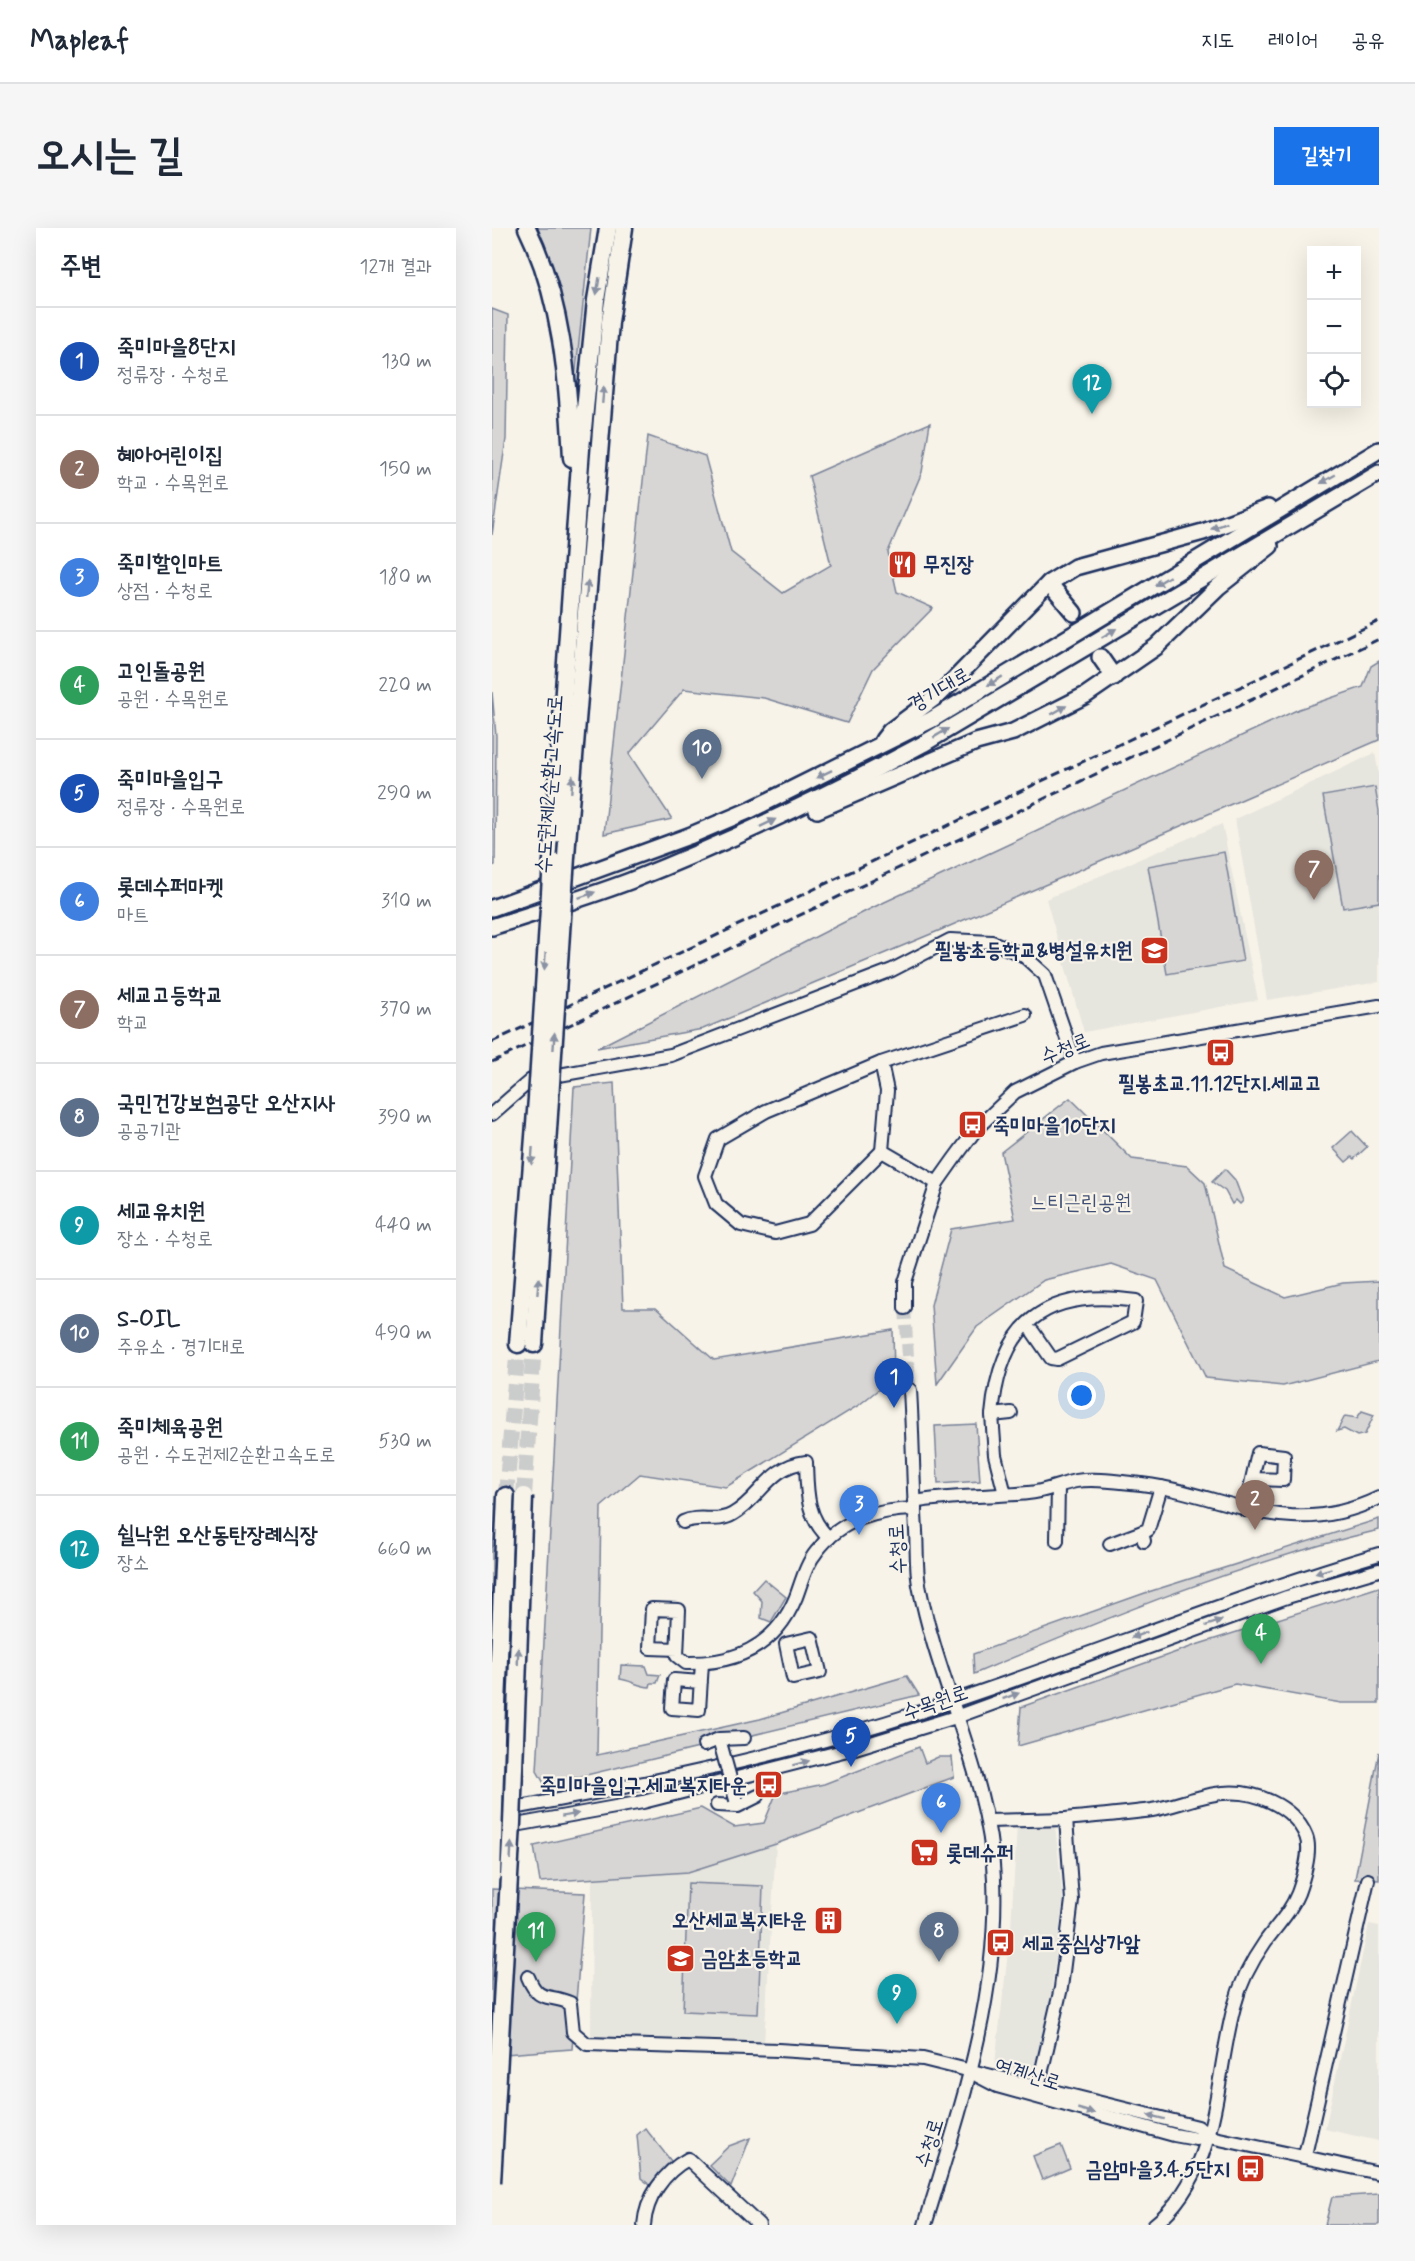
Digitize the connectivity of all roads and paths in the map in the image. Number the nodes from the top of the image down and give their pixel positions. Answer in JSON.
{"nodes":[{"id":1,"x":527,"y":228,"type":"edge"},
{"id":2,"x":608,"y":228,"type":"edge"},
{"id":3,"x":624,"y":228,"type":"edge"},
{"id":4,"x":1379,"y":450,"type":"edge"},
{"id":5,"x":1379,"y":473,"type":"edge"},
{"id":6,"x":1294,"y":499,"type":"junction"},
{"id":7,"x":1304,"y":518,"type":"junction"},
{"id":8,"x":1049,"y":583,"type":"junction"},
{"id":9,"x":1074,"y":613,"type":"dead end"},
{"id":10,"x":1100,"y":657,"type":"dead end"},
{"id":11,"x":567,"y":666,"type":"junction"},
{"id":12,"x":1114,"y":677,"type":"junction"},
{"id":13,"x":876,"y":749,"type":"junction"},
{"id":14,"x":790,"y":812,"type":"junction"},
{"id":15,"x":492,"y":908,"type":"edge"},
{"id":16,"x":492,"y":927,"type":"edge"},
{"id":17,"x":1379,"y":1006,"type":"edge"},
{"id":18,"x":1025,"y":1016,"type":"dead end"},
{"id":19,"x":1075,"y":1062,"type":"junction"},
{"id":20,"x":881,"y":1063,"type":"junction"},
{"id":21,"x":544,"y":1098,"type":"junction"},
{"id":22,"x":492,"y":1114,"type":"edge"},
{"id":23,"x":882,"y":1151,"type":"junction"},
{"id":24,"x":937,"y":1183,"type":"junction"},
{"id":25,"x":904,"y":1308,"type":"tunnel mouth"},
{"id":26,"x":1034,"y":1332,"type":"dead end"},
{"id":27,"x":526,"y":1344,"type":"tunnel mouth"},
{"id":28,"x":910,"y":1390,"type":"tunnel mouth"},
{"id":29,"x":1011,"y":1413,"type":"dead end"},
{"id":30,"x":992,"y":1415,"type":"junction"},
{"id":31,"x":1252,"y":1479,"type":"dead end"},
{"id":32,"x":1058,"y":1487,"type":"junction"},
{"id":33,"x":1161,"y":1488,"type":"junction"},
{"id":34,"x":1005,"y":1494,"type":"junction"},
{"id":35,"x":507,"y":1496,"type":"tunnel mouth"},
{"id":36,"x":524,"y":1496,"type":"tunnel mouth"},
{"id":37,"x":1379,"y":1498,"type":"edge"},
{"id":38,"x":915,"y":1505,"type":"junction"},
{"id":39,"x":1245,"y":1510,"type":"junction"},
{"id":40,"x":683,"y":1522,"type":"dead end"},
{"id":41,"x":829,"y":1538,"type":"junction"},
{"id":42,"x":1057,"y":1541,"type":"dead end"},
{"id":43,"x":1110,"y":1544,"type":"dead end"},
{"id":44,"x":1379,"y":1554,"type":"edge"},
{"id":45,"x":1379,"y":1570,"type":"edge"},
{"id":46,"x":775,"y":1630,"type":"junction"},
{"id":47,"x":786,"y":1644,"type":"dead end"},
{"id":48,"x":677,"y":1649,"type":"dead end"},
{"id":49,"x":702,"y":1663,"type":"junction"},
{"id":50,"x":701,"y":1682,"type":"dead end"},
{"id":51,"x":951,"y":1701,"type":"junction"},
{"id":52,"x":956,"y":1717,"type":"junction"},
{"id":53,"x":744,"y":1738,"type":"dead end"},
{"id":54,"x":720,"y":1743,"type":"junction"},
{"id":55,"x":704,"y":1745,"type":"dead end"},
{"id":56,"x":758,"y":1796,"type":"dead end"},
{"id":57,"x":737,"y":1803,"type":"junction"},
{"id":58,"x":717,"y":1804,"type":"dead end"},
{"id":59,"x":492,"y":1812,"type":"edge"},
{"id":60,"x":1066,"y":1819,"type":"junction"},
{"id":61,"x":988,"y":1821,"type":"junction"},
{"id":62,"x":492,"y":1829,"type":"edge"},
{"id":63,"x":492,"y":1875,"type":"edge"},
{"id":64,"x":1368,"y":1880,"type":"dead end"},
{"id":65,"x":528,"y":1977,"type":"dead end"},
{"id":66,"x":971,"y":2073,"type":"junction"},
{"id":67,"x":1038,"y":2087,"type":"junction"},
{"id":68,"x":1209,"y":2137,"type":"junction"},
{"id":69,"x":1305,"y":2155,"type":"junction"},
{"id":70,"x":1379,"y":2173,"type":"edge"},
{"id":71,"x":492,"y":2182,"type":"edge"},
{"id":72,"x":644,"y":2225,"type":"edge"},
{"id":73,"x":759,"y":2225,"type":"edge"},
{"id":74,"x":925,"y":2225,"type":"edge"},
{"id":75,"x":1154,"y":2225,"type":"edge"}],
"edges":[{"from":1,"to":11,"type":"highway"},
{"from":2,"to":11,"type":"highway","name":"수도권제2순환고속도로","one_way":true},
{"from":21,"to":3,"type":"highway","name":"수도권제2순환고속도로","one_way":true,"bridge":true},
{"from":4,"to":6,"type":"main road","name":"경기대로","one_way":true},
{"from":5,"to":7,"type":"main road","name":"경기대로"},
{"from":6,"to":8,"type":"main road","one_way":true},
{"from":6,"to":13,"type":"main road","name":"경기대로","one_way":true},
{"from":7,"to":12,"type":"main road"},
{"from":14,"to":7,"type":"main road","name":"경기대로","one_way":true},
{"from":8,"to":9,"type":"main road"},
{"from":8,"to":13,"type":"main road"},
{"from":10,"to":12,"type":"main road"},
{"from":11,"to":21,"type":"highway","name":"수도권제2순환고속도로","one_way":true,"bridge":true},
{"from":14,"to":12,"type":"main road","one_way":true},
{"from":13,"to":15,"type":"main road","name":"경기대로","one_way":true},
{"from":16,"to":14,"type":"main road","name":"경기대로","one_way":true},
{"from":17,"to":19,"type":"street","name":"수청로"},
{"from":18,"to":20,"type":"street"},
{"from":19,"to":22,"type":"street"},
{"from":19,"to":24,"type":"street","name":"수청로"},
{"from":20,"to":23,"type":"street"},
{"from":20,"to":23,"type":"street"},
{"from":21,"to":27,"type":"highway","name":"수도권제2순환고속도로"},
{"from":23,"to":24,"type":"street"},
{"from":24,"to":25,"type":"street","name":"수청로"},
{"from":26,"to":30,"type":"street"},
{"from":28,"to":38,"type":"street","name":"수청로"},
{"from":29,"to":30,"type":"street"},
{"from":30,"to":34,"type":"street"},
{"from":31,"to":39,"type":"street"},
{"from":32,"to":33,"type":"street"},
{"from":32,"to":34,"type":"street"},
{"from":32,"to":42,"type":"street"},
{"from":33,"to":39,"type":"street"},
{"from":33,"to":43,"type":"street"},
{"from":34,"to":38,"type":"street"},
{"from":35,"to":63,"type":"highway","bridge":true},
{"from":71,"to":36,"type":"highway","one_way":true,"bridge":true},
{"from":37,"to":39,"type":"street"},
{"from":38,"to":41,"type":"street"},
{"from":38,"to":51,"type":"street","name":"수청로"},
{"from":40,"to":41,"type":"street"},
{"from":41,"to":46,"type":"street"},
{"from":44,"to":51,"type":"street","name":"수목원로","one_way":true},
{"from":52,"to":45,"type":"street","name":"수목원로","one_way":true},
{"from":46,"to":47,"type":"street"},
{"from":46,"to":49,"type":"street"},
{"from":48,"to":49,"type":"street"},
{"from":49,"to":50,"type":"street"},
{"from":51,"to":52,"type":"street","name":"수청로"},
{"from":51,"to":59,"type":"street","name":"수목원로"},
{"from":52,"to":61,"type":"street","name":"수청로"},
{"from":62,"to":52,"type":"street","name":"수목원로","one_way":true},
{"from":53,"to":54,"type":"street"},
{"from":54,"to":55,"type":"street"},
{"from":54,"to":57,"type":"street","bridge":true},
{"from":56,"to":57,"type":"street"},
{"from":57,"to":58,"type":"street"},
{"from":60,"to":61,"type":"street"},
{"from":60,"to":67,"type":"street"},
{"from":60,"to":68,"type":"street"},
{"from":61,"to":66,"type":"street","name":"수청로"},
{"from":64,"to":69,"type":"street"},
{"from":65,"to":66,"type":"street"},
{"from":66,"to":67,"type":"street","name":"여계산로"},
{"from":66,"to":68,"type":"street","name":"여계산로","one_way":true},
{"from":66,"to":74,"type":"street","name":"수청로"},
{"from":68,"to":67,"type":"street","name":"여계산로","one_way":true},
{"from":68,"to":69,"type":"street","name":"여계산로"},
{"from":68,"to":75,"type":"street"},
{"from":69,"to":70,"type":"street","name":"여계산로"},
{"from":72,"to":73,"type":"street"}]}
